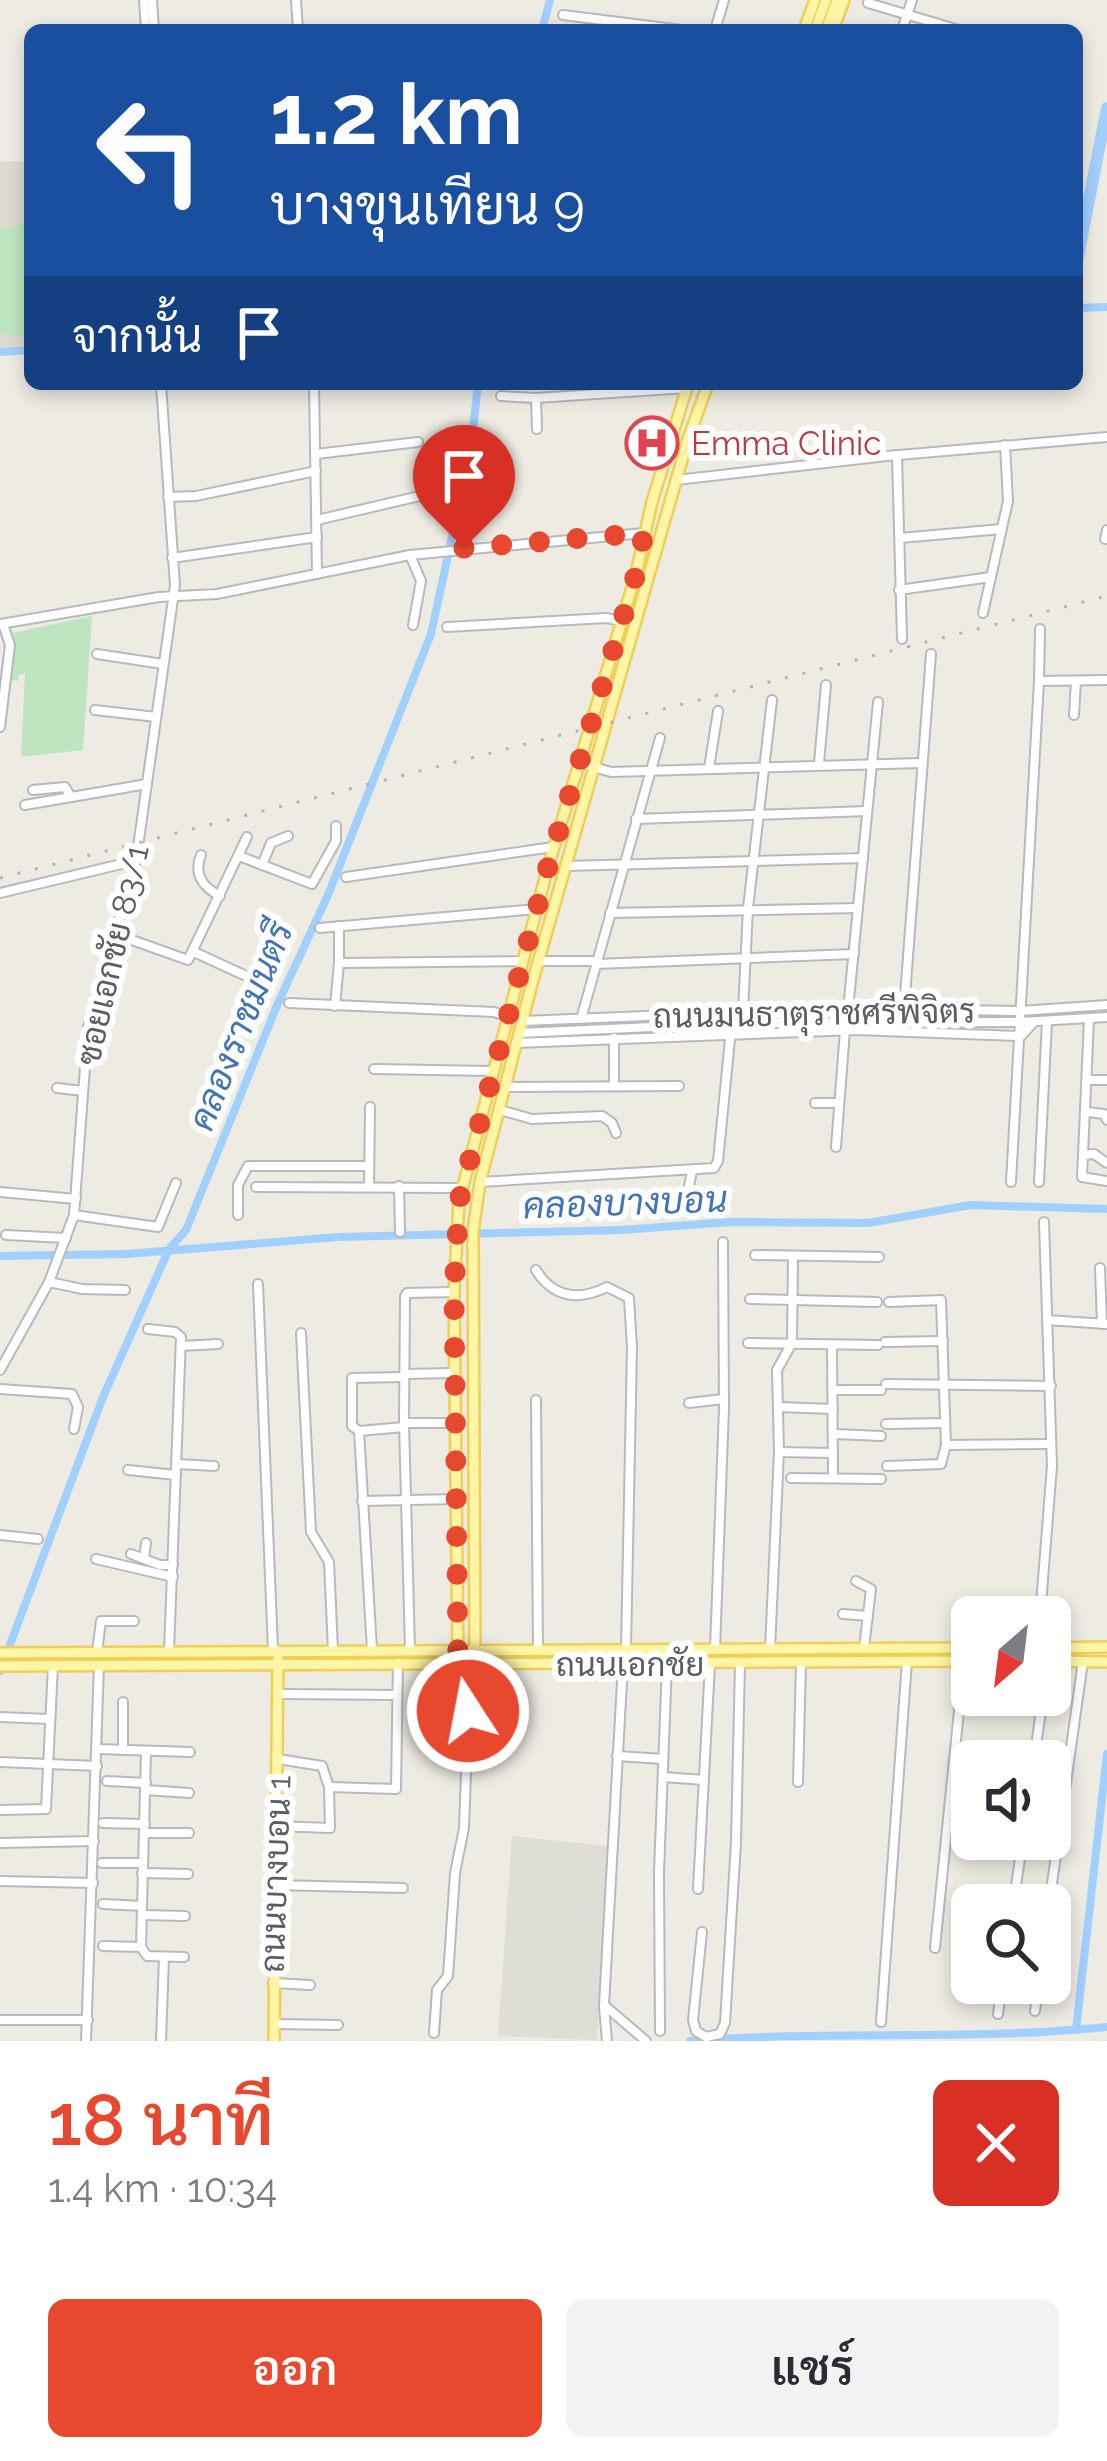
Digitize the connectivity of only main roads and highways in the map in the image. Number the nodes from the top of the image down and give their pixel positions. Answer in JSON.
{"nodes":[{"id":1,"x":687,"y":390,"type":"edge"},
{"id":2,"x":706,"y":390,"type":"edge"},
{"id":3,"x":661,"y":475,"type":"junction"},
{"id":4,"x":676,"y":480,"type":"junction"},
{"id":5,"x":598,"y":700,"type":"junction"},
{"id":6,"x":613,"y":704,"type":"junction"},
{"id":7,"x":522,"y":1021,"type":"junction"},
{"id":8,"x":504,"y":1022,"type":"junction"},
{"id":9,"x":517,"y":1038,"type":"junction"},
{"id":10,"x":459,"y":1499,"type":"junction"},
{"id":11,"x":472,"y":1499,"type":"junction"},
{"id":12,"x":1107,"y":1647,"type":"edge"},
{"id":13,"x":837,"y":1648,"type":"junction"},
{"id":14,"x":870,"y":1648,"type":"junction"},
{"id":15,"x":951,"y":1648,"type":"edge"},
{"id":16,"x":1071,"y":1648,"type":"edge"},
{"id":17,"x":459,"y":1649,"type":"junction"},
{"id":18,"x":474,"y":1649,"type":"junction"},
{"id":19,"x":278,"y":1651,"type":"junction"},
{"id":20,"x":0,"y":1653,"type":"edge"},
{"id":21,"x":877,"y":1660,"type":"junction"},
{"id":22,"x":951,"y":1661,"type":"edge"},
{"id":23,"x":1071,"y":1661,"type":"edge"},
{"id":24,"x":1107,"y":1661,"type":"edge"},
{"id":25,"x":837,"y":1662,"type":"junction"},
{"id":26,"x":468,"y":1663,"type":"junction"},
{"id":27,"x":281,"y":1664,"type":"junction"},
{"id":28,"x":0,"y":1666,"type":"edge"},
{"id":29,"x":274,"y":2041,"type":"edge"}],
"edges":[{"from":1,"to":3,"type":"main road"},
{"from":2,"to":4,"type":"main road"},
{"from":3,"to":4,"type":"main road"},
{"from":3,"to":5,"type":"main road"},
{"from":4,"to":6,"type":"main road"},
{"from":5,"to":6,"type":"main road"},
{"from":5,"to":8,"type":"main road"},
{"from":6,"to":7,"type":"main road"},
{"from":7,"to":8,"type":"main road"},
{"from":7,"to":9,"type":"main road"},
{"from":8,"to":9,"type":"main road"},
{"from":8,"to":10,"type":"main road"},
{"from":9,"to":11,"type":"main road"},
{"from":10,"to":11,"type":"main road"},
{"from":10,"to":17,"type":"main road"},
{"from":11,"to":18,"type":"main road"},
{"from":12,"to":16,"type":"main road"},
{"from":13,"to":14,"type":"main road","name":"ถนนเอกชัย"},
{"from":13,"to":18,"type":"main road","name":"ถนนเอกชัย"},
{"from":13,"to":25,"type":"main road"},
{"from":14,"to":15,"type":"main road","name":"ถนนเอกชัย"},
{"from":14,"to":21,"type":"main road"},
{"from":17,"to":18,"type":"main road","name":"ถนนเอกชัย"},
{"from":17,"to":19,"type":"main road","name":"ถนนเอกชัย"},
{"from":17,"to":26,"type":"main road"},
{"from":18,"to":26,"type":"main road"},
{"from":19,"to":20,"type":"main road","name":"ถนนเอกชัย"},
{"from":19,"to":27,"type":"main road","name":"ถนนบางบอน 1"},
{"from":21,"to":22,"type":"main road","name":"ถนนเอกชัย"},
{"from":21,"to":25,"type":"main road","name":"ถนนเอกชัย"},
{"from":23,"to":24,"type":"main road"},
{"from":25,"to":26,"type":"main road","name":"ถนนเอกชัย"},
{"from":26,"to":27,"type":"main road","name":"ถนนเอกชัย"},
{"from":27,"to":28,"type":"main road","name":"ถนนเอกชัย"},
{"from":27,"to":29,"type":"main road","name":"ถนนบางบอน 1"}]}
